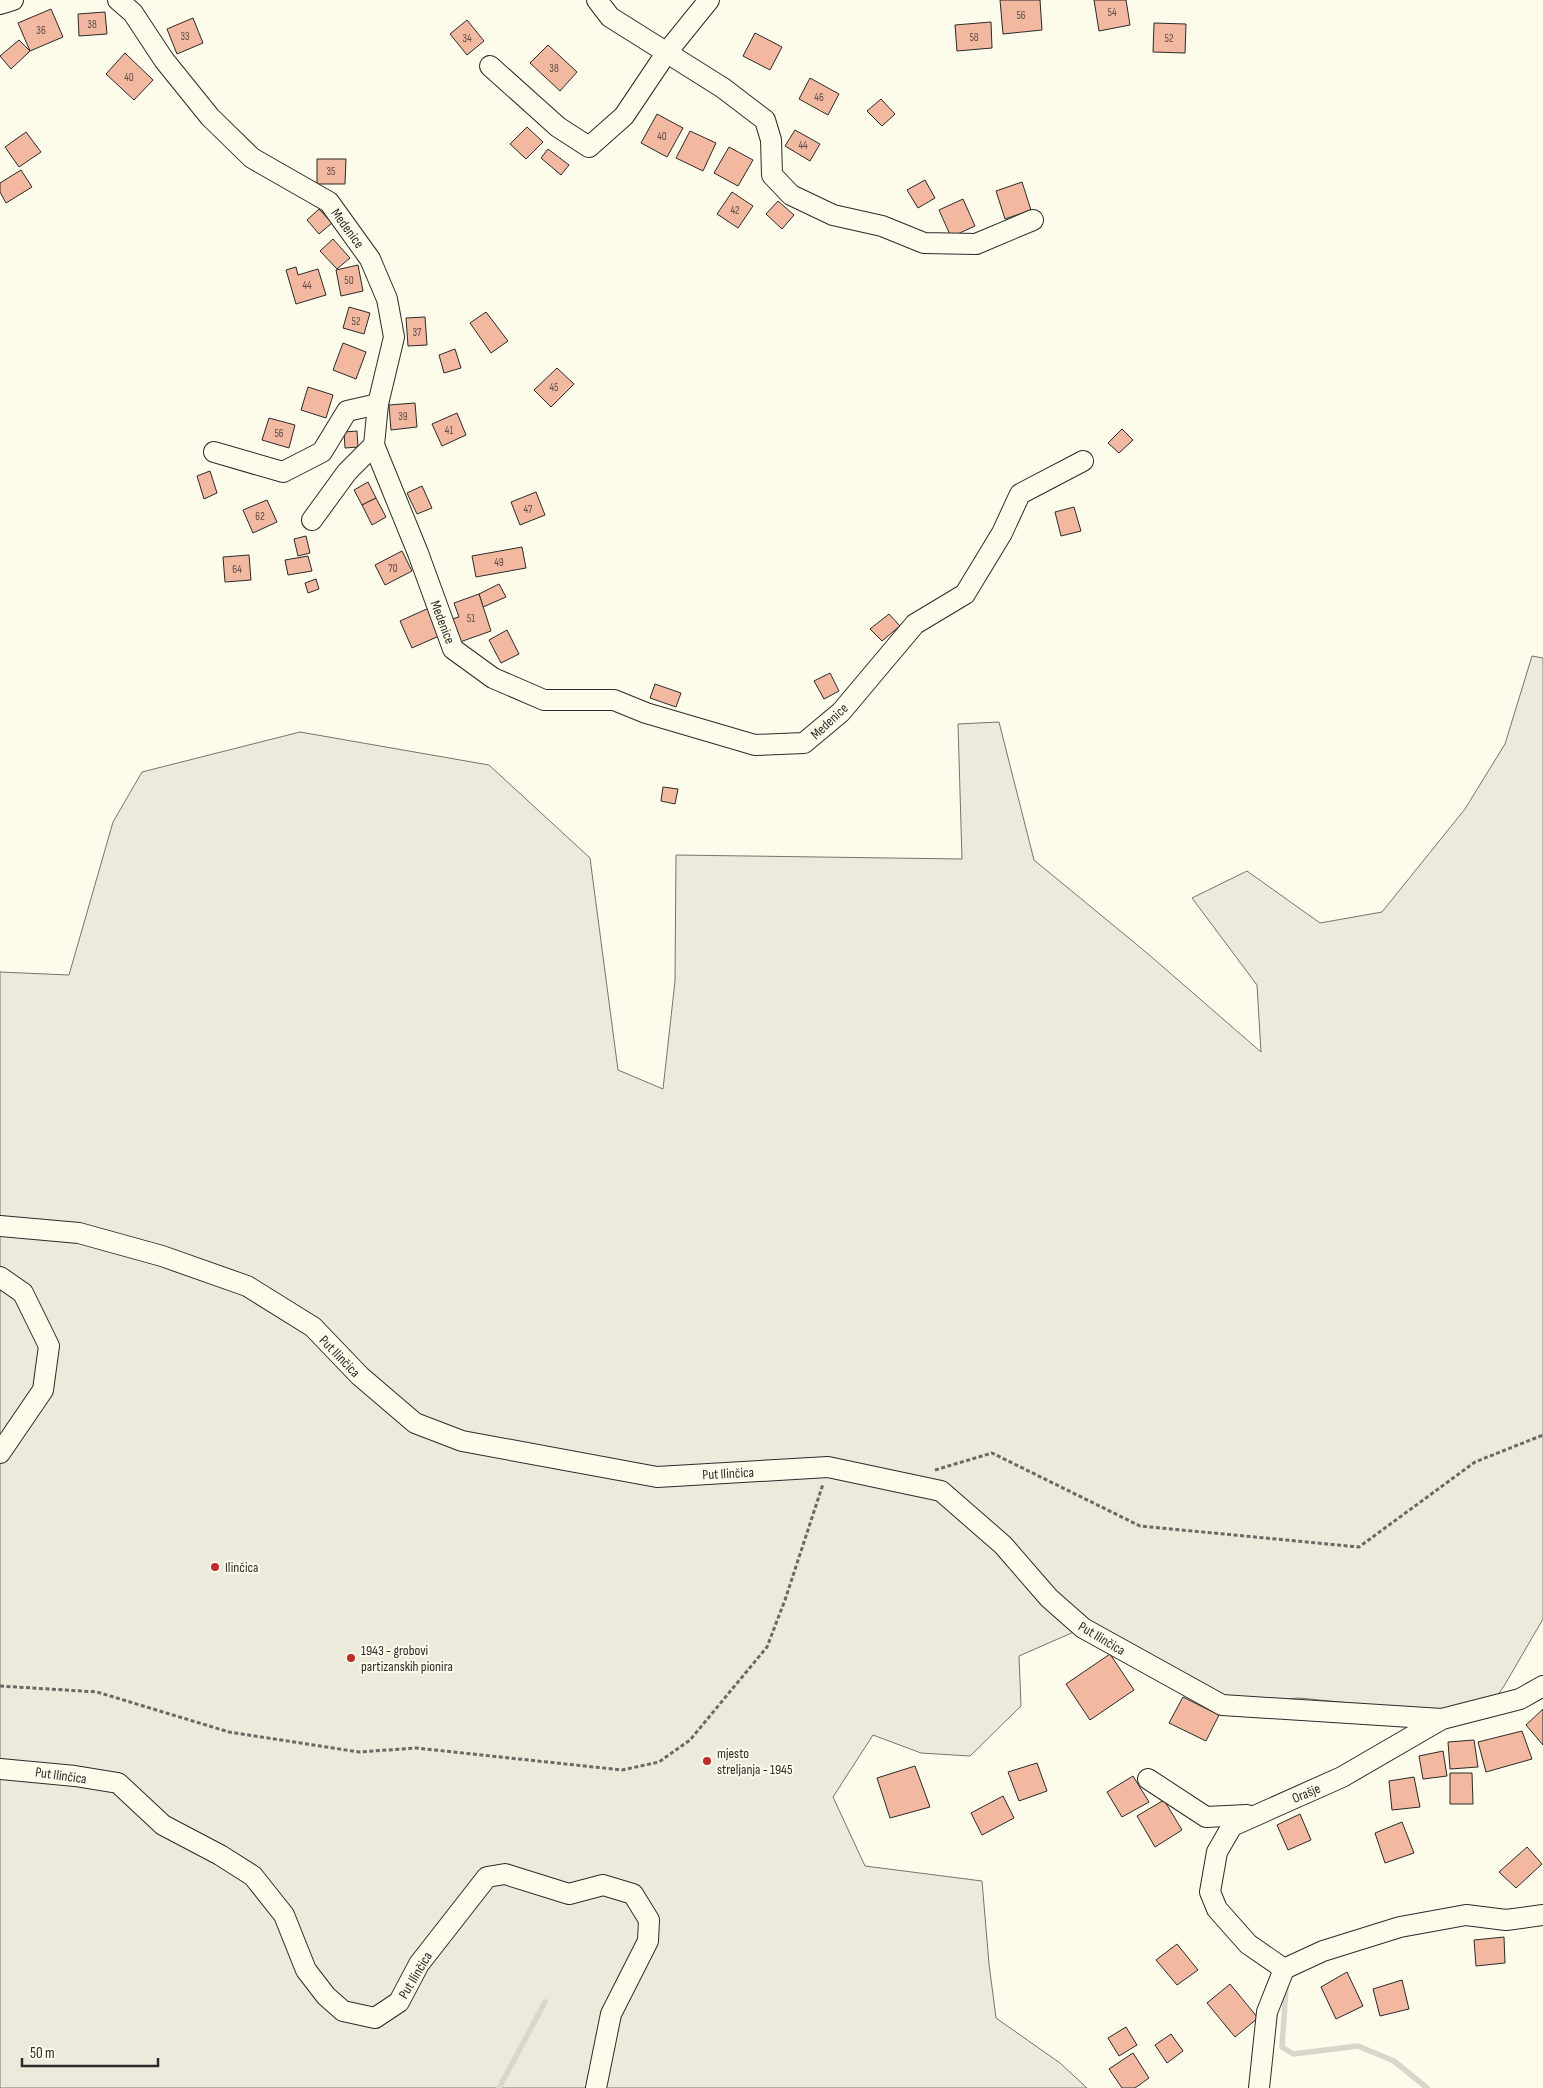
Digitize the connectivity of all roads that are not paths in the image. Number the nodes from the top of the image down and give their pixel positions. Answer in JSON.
{"nodes":[{"id":1,"x":13,"y":0,"type":"edge"},
{"id":2,"x":118,"y":0,"type":"edge"},
{"id":3,"x":597,"y":0,"type":"edge"},
{"id":4,"x":709,"y":0,"type":"edge"},
{"id":5,"x":0,"y":4,"type":"edge"},
{"id":6,"x":667,"y":52,"type":"junction"},
{"id":7,"x":490,"y":66,"type":"dead end"},
{"id":8,"x":1033,"y":220,"type":"dead end"},
{"id":9,"x":378,"y":404,"type":"junction"},
{"id":10,"x":374,"y":445,"type":"junction"},
{"id":11,"x":214,"y":452,"type":"dead end"},
{"id":12,"x":1083,"y":460,"type":"dead end"},
{"id":13,"x":312,"y":520,"type":"dead end"},
{"id":14,"x":0,"y":1226,"type":"edge"},
{"id":15,"x":0,"y":1277,"type":"edge"},
{"id":16,"x":0,"y":1453,"type":"edge"},
{"id":17,"x":1543,"y":1686,"type":"edge"},
{"id":18,"x":1442,"y":1719,"type":"junction"},
{"id":19,"x":0,"y":1768,"type":"edge"},
{"id":20,"x":1148,"y":1779,"type":"dead end"},
{"id":21,"x":1252,"y":1815,"type":"junction"},
{"id":22,"x":1543,"y":1915,"type":"edge"},
{"id":23,"x":1284,"y":1969,"type":"junction"},
{"id":24,"x":596,"y":2088,"type":"edge"},
{"id":25,"x":1259,"y":2088,"type":"edge"}],
"edges":[{"from":1,"to":5,"type":"street"},
{"from":2,"to":9,"type":"street","name":"Medenice"},
{"from":3,"to":6,"type":"street"},
{"from":4,"to":6,"type":"street"},
{"from":6,"to":7,"type":"street"},
{"from":6,"to":8,"type":"street"},
{"from":9,"to":10,"type":"street","name":"Medenice"},
{"from":9,"to":11,"type":"street"},
{"from":10,"to":12,"type":"street","name":"Medenice"},
{"from":10,"to":13,"type":"street"},
{"from":14,"to":18,"type":"street","name":"Put Ilinčica"},
{"from":15,"to":16,"type":"street"},
{"from":17,"to":18,"type":"street","name":"Orašje"},
{"from":18,"to":21,"type":"street","name":"Orašje"},
{"from":19,"to":24,"type":"street","name":"Put Ilinčica"},
{"from":20,"to":21,"type":"street"},
{"from":21,"to":23,"type":"street","name":"Orašje"},
{"from":22,"to":23,"type":"street"},
{"from":23,"to":25,"type":"street"}]}
